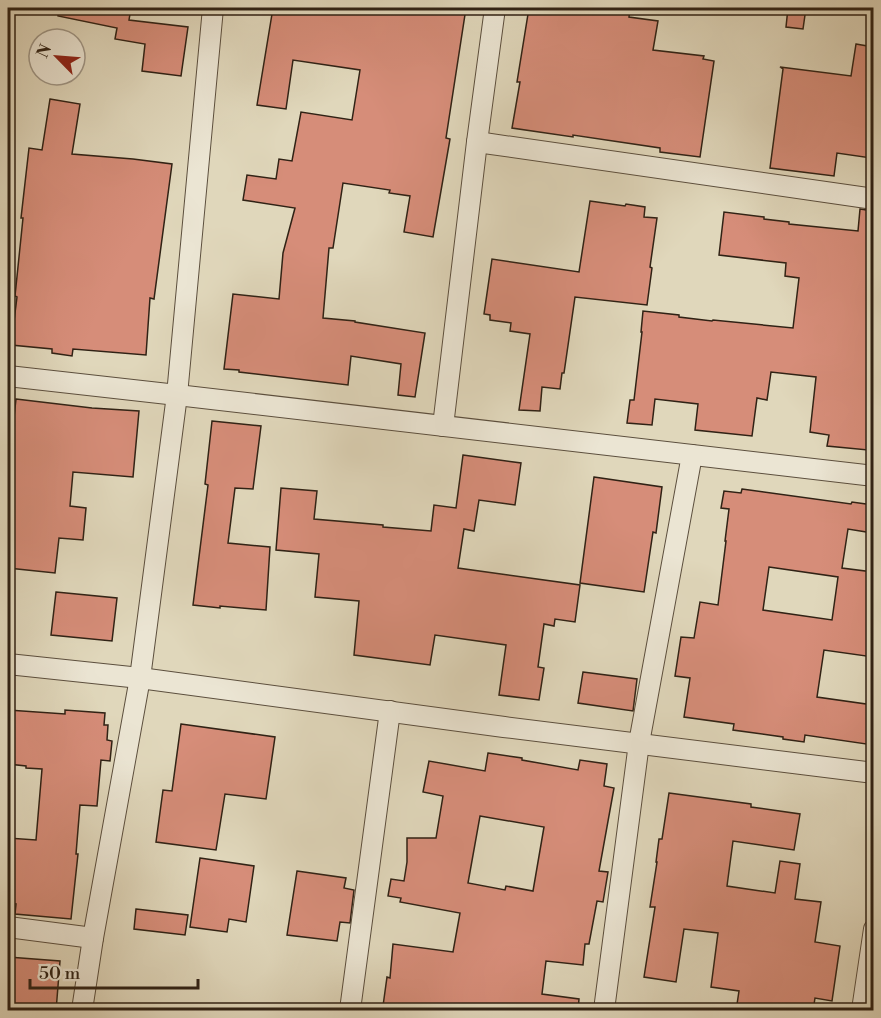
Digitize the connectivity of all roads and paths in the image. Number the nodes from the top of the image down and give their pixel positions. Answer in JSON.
{"nodes":[{"id":1,"x":213,"y":8,"type":"edge"},
{"id":2,"x":495,"y":8,"type":"edge"},
{"id":3,"x":477,"y":142,"type":"junction"},
{"id":4,"x":873,"y":199,"type":"edge"},
{"id":5,"x":8,"y":376,"type":"edge"},
{"id":6,"x":177,"y":395,"type":"junction"},
{"id":7,"x":443,"y":426,"type":"junction"},
{"id":8,"x":692,"y":455,"type":"junction"},
{"id":9,"x":873,"y":476,"type":"edge"},
{"id":10,"x":8,"y":664,"type":"edge"},
{"id":11,"x":140,"y":678,"type":"junction"},
{"id":12,"x":390,"y":711,"type":"junction"},
{"id":13,"x":639,"y":743,"type":"junction"},
{"id":14,"x":873,"y":773,"type":"edge"},
{"id":15,"x":8,"y":927,"type":"edge"},
{"id":16,"x":873,"y":929,"type":"edge"},
{"id":17,"x":93,"y":938,"type":"junction"},
{"id":18,"x":82,"y":1011,"type":"edge"},
{"id":19,"x":350,"y":1011,"type":"edge"},
{"id":20,"x":604,"y":1011,"type":"edge"},
{"id":21,"x":862,"y":1011,"type":"edge"}],
"edges":[{"from":1,"to":6,"type":"street"},
{"from":2,"to":3,"type":"street"},
{"from":3,"to":4,"type":"street"},
{"from":3,"to":7,"type":"street"},
{"from":5,"to":6,"type":"street"},
{"from":6,"to":7,"type":"street"},
{"from":6,"to":11,"type":"street"},
{"from":7,"to":8,"type":"street"},
{"from":8,"to":9,"type":"street"},
{"from":8,"to":13,"type":"street"},
{"from":10,"to":11,"type":"street"},
{"from":11,"to":12,"type":"street"},
{"from":11,"to":17,"type":"street"},
{"from":12,"to":13,"type":"street"},
{"from":12,"to":19,"type":"street"},
{"from":13,"to":14,"type":"street"},
{"from":13,"to":20,"type":"street"},
{"from":15,"to":17,"type":"street"},
{"from":16,"to":21,"type":"street"},
{"from":17,"to":18,"type":"street"}]}
